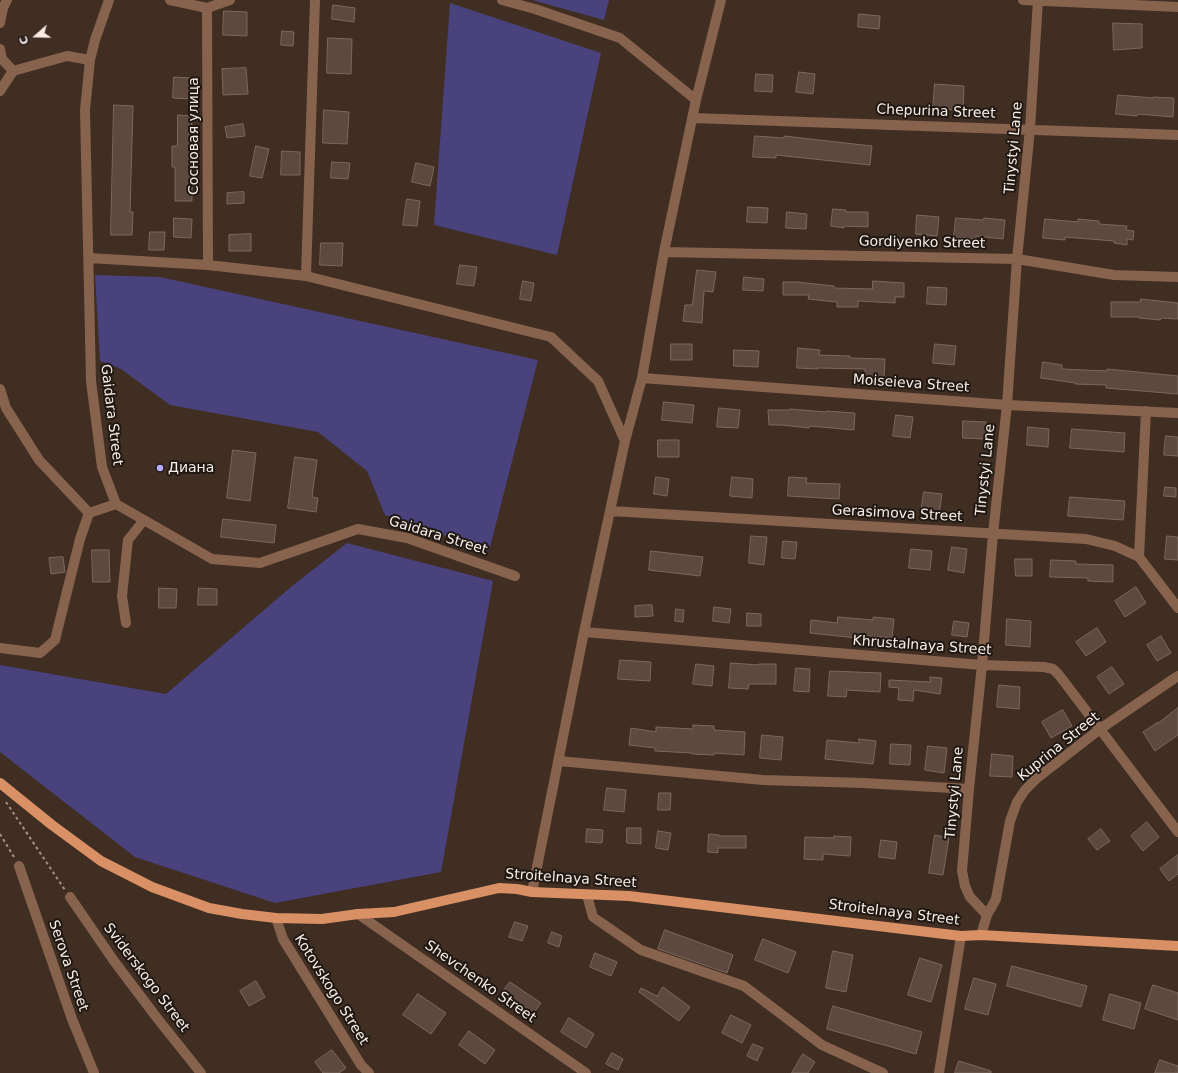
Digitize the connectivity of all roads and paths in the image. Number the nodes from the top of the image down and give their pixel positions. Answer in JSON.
{"nodes":[{"id":1,"x":7,"y":0,"type":"edge"},
{"id":2,"x":109,"y":0,"type":"edge"},
{"id":3,"x":170,"y":0,"type":"edge"},
{"id":4,"x":230,"y":0,"type":"edge"},
{"id":5,"x":315,"y":0,"type":"edge"},
{"id":6,"x":502,"y":0,"type":"edge"},
{"id":7,"x":721,"y":0,"type":"edge"},
{"id":8,"x":1023,"y":0,"type":"edge"},
{"id":9,"x":1038,"y":1,"type":"edge"},
{"id":10,"x":1178,"y":6,"type":"edge"},
{"id":11,"x":207,"y":8,"type":"junction"},
{"id":12,"x":0,"y":23,"type":"edge"},
{"id":13,"x":0,"y":49,"type":"edge"},
{"id":14,"x":90,"y":60,"type":"junction"},
{"id":15,"x":13,"y":71,"type":"junction"},
{"id":16,"x":0,"y":91,"type":"edge"},
{"id":17,"x":696,"y":100,"type":"junction"},
{"id":18,"x":692,"y":118,"type":"junction"},
{"id":19,"x":1030,"y":129,"type":"junction"},
{"id":20,"x":1178,"y":134,"type":"edge"},
{"id":21,"x":664,"y":252,"type":"junction"},
{"id":22,"x":88,"y":258,"type":"junction"},
{"id":23,"x":1017,"y":259,"type":"junction"},
{"id":24,"x":208,"y":265,"type":"junction"},
{"id":25,"x":306,"y":276,"type":"junction"},
{"id":26,"x":1178,"y":278,"type":"edge"},
{"id":27,"x":642,"y":378,"type":"junction"},
{"id":28,"x":0,"y":389,"type":"edge"},
{"id":29,"x":1007,"y":405,"type":"junction"},
{"id":30,"x":1146,"y":411,"type":"junction"},
{"id":31,"x":1178,"y":413,"type":"edge"},
{"id":32,"x":625,"y":441,"type":"junction"},
{"id":33,"x":116,"y":504,"type":"junction"},
{"id":34,"x":610,"y":511,"type":"junction"},
{"id":35,"x":89,"y":513,"type":"junction"},
{"id":36,"x":144,"y":520,"type":"junction"},
{"id":37,"x":993,"y":534,"type":"junction"},
{"id":38,"x":1139,"y":557,"type":"junction"},
{"id":39,"x":515,"y":576,"type":"dead end"},
{"id":40,"x":1178,"y":608,"type":"edge"},
{"id":41,"x":126,"y":623,"type":"dead end"},
{"id":42,"x":584,"y":632,"type":"junction"},
{"id":43,"x":0,"y":648,"type":"edge"},
{"id":44,"x":982,"y":665,"type":"junction"},
{"id":45,"x":1178,"y":676,"type":"edge"},
{"id":46,"x":1100,"y":730,"type":"junction"},
{"id":47,"x":559,"y":761,"type":"junction"},
{"id":48,"x":0,"y":783,"type":"edge"},
{"id":49,"x":969,"y":789,"type":"junction"},
{"id":50,"x":4,"y":800,"type":"dead end"},
{"id":51,"x":1178,"y":832,"type":"edge"},
{"id":52,"x":0,"y":834,"type":"edge"},
{"id":53,"x":19,"y":866,"type":"joint"},
{"id":54,"x":532,"y":892,"type":"junction"},
{"id":55,"x":587,"y":895,"type":"junction"},
{"id":56,"x":70,"y":897,"type":"joint"},
{"id":57,"x":358,"y":914,"type":"junction"},
{"id":58,"x":987,"y":915,"type":"junction"},
{"id":59,"x":276,"y":918,"type":"junction"},
{"id":60,"x":981,"y":935,"type":"junction"},
{"id":61,"x":961,"y":936,"type":"junction"},
{"id":62,"x":1178,"y":946,"type":"edge"},
{"id":63,"x":580,"y":1071,"type":"edge"},
{"id":64,"x":94,"y":1073,"type":"edge"},
{"id":65,"x":201,"y":1073,"type":"edge"},
{"id":66,"x":369,"y":1073,"type":"edge"},
{"id":67,"x":883,"y":1073,"type":"edge"},
{"id":68,"x":939,"y":1073,"type":"edge"}],
"edges":[{"from":1,"to":12,"type":"street"},
{"from":2,"to":14,"type":"street","name":"Gaidara Street"},
{"from":3,"to":11,"type":"street"},
{"from":4,"to":11,"type":"street"},
{"from":5,"to":25,"type":"street"},
{"from":6,"to":17,"type":"street"},
{"from":7,"to":17,"type":"street"},
{"from":8,"to":9,"type":"street"},
{"from":9,"to":10,"type":"street"},
{"from":9,"to":19,"type":"street","name":"Tinystyi Lane"},
{"from":11,"to":24,"type":"street","name":"Сосновая улица"},
{"from":13,"to":15,"type":"street"},
{"from":14,"to":15,"type":"street"},
{"from":14,"to":22,"type":"street","name":"Gaidara Street"},
{"from":15,"to":16,"type":"street"},
{"from":17,"to":18,"type":"street"},
{"from":18,"to":19,"type":"street","name":"Chepurina Street"},
{"from":18,"to":21,"type":"street"},
{"from":19,"to":20,"type":"street","name":"Chepurina Street"},
{"from":19,"to":23,"type":"street","name":"Tinystyi Lane"},
{"from":21,"to":23,"type":"street","name":"Gordiyenko Street"},
{"from":21,"to":27,"type":"street"},
{"from":22,"to":24,"type":"street"},
{"from":22,"to":33,"type":"street","name":"Gaidara Street"},
{"from":23,"to":26,"type":"street","name":"Gordiyenko Street"},
{"from":23,"to":29,"type":"street","name":"Tinystyi Lane"},
{"from":24,"to":25,"type":"street"},
{"from":25,"to":32,"type":"street"},
{"from":27,"to":29,"type":"street","name":"Moiseieva Street"},
{"from":27,"to":32,"type":"street"},
{"from":28,"to":35,"type":"street"},
{"from":29,"to":30,"type":"street","name":"Moiseieva Street"},
{"from":29,"to":37,"type":"street","name":"Tinystyi Lane"},
{"from":30,"to":31,"type":"street","name":"Moiseieva Street"},
{"from":30,"to":38,"type":"street"},
{"from":32,"to":34,"type":"street"},
{"from":33,"to":35,"type":"street"},
{"from":33,"to":36,"type":"street","name":"Gaidara Street"},
{"from":34,"to":37,"type":"street","name":"Gerasimova Street"},
{"from":34,"to":42,"type":"street"},
{"from":35,"to":43,"type":"street"},
{"from":36,"to":39,"type":"street","name":"Gaidara Street"},
{"from":36,"to":41,"type":"street"},
{"from":37,"to":38,"type":"street","name":"Gerasimova Street"},
{"from":37,"to":44,"type":"street","name":"Tinystyi Lane"},
{"from":38,"to":40,"type":"street","name":"Gerasimova Street"},
{"from":42,"to":44,"type":"street","name":"Khrustalnaya Street"},
{"from":42,"to":47,"type":"street"},
{"from":44,"to":46,"type":"street","name":"Khrustalnaya Street"},
{"from":44,"to":49,"type":"street","name":"Tinystyi Lane"},
{"from":45,"to":46,"type":"street","name":"Kuprina Street"},
{"from":46,"to":51,"type":"street","name":"Khrustalnaya Street"},
{"from":46,"to":58,"type":"street","name":"Kuprina Street"},
{"from":47,"to":49,"type":"street"},
{"from":47,"to":54,"type":"street"},
{"from":48,"to":59,"type":"main road","name":"Stroitelnaya Street"},
{"from":49,"to":58,"type":"street","name":"Tinystyi Lane"},
{"from":50,"to":56,"type":"path"},
{"from":52,"to":53,"type":"path"},
{"from":53,"to":64,"type":"street","name":"Serova Street"},
{"from":54,"to":55,"type":"main road","name":"Stroitelnaya Street"},
{"from":54,"to":57,"type":"main road","name":"Stroitelnaya Street"},
{"from":55,"to":61,"type":"main road","name":"Stroitelnaya Street"},
{"from":55,"to":67,"type":"street"},
{"from":56,"to":65,"type":"street","name":"Sviderskogo Street"},
{"from":57,"to":59,"type":"main road","name":"Stroitelnaya Street"},
{"from":57,"to":63,"type":"street","name":"Shevchenko Street"},
{"from":58,"to":60,"type":"street"},
{"from":59,"to":66,"type":"street","name":"Kotovskogo Street"},
{"from":60,"to":61,"type":"main road","name":"Stroitelnaya Street"},
{"from":60,"to":62,"type":"main road","name":"Stroitelnaya Street"},
{"from":61,"to":68,"type":"street"}]}
